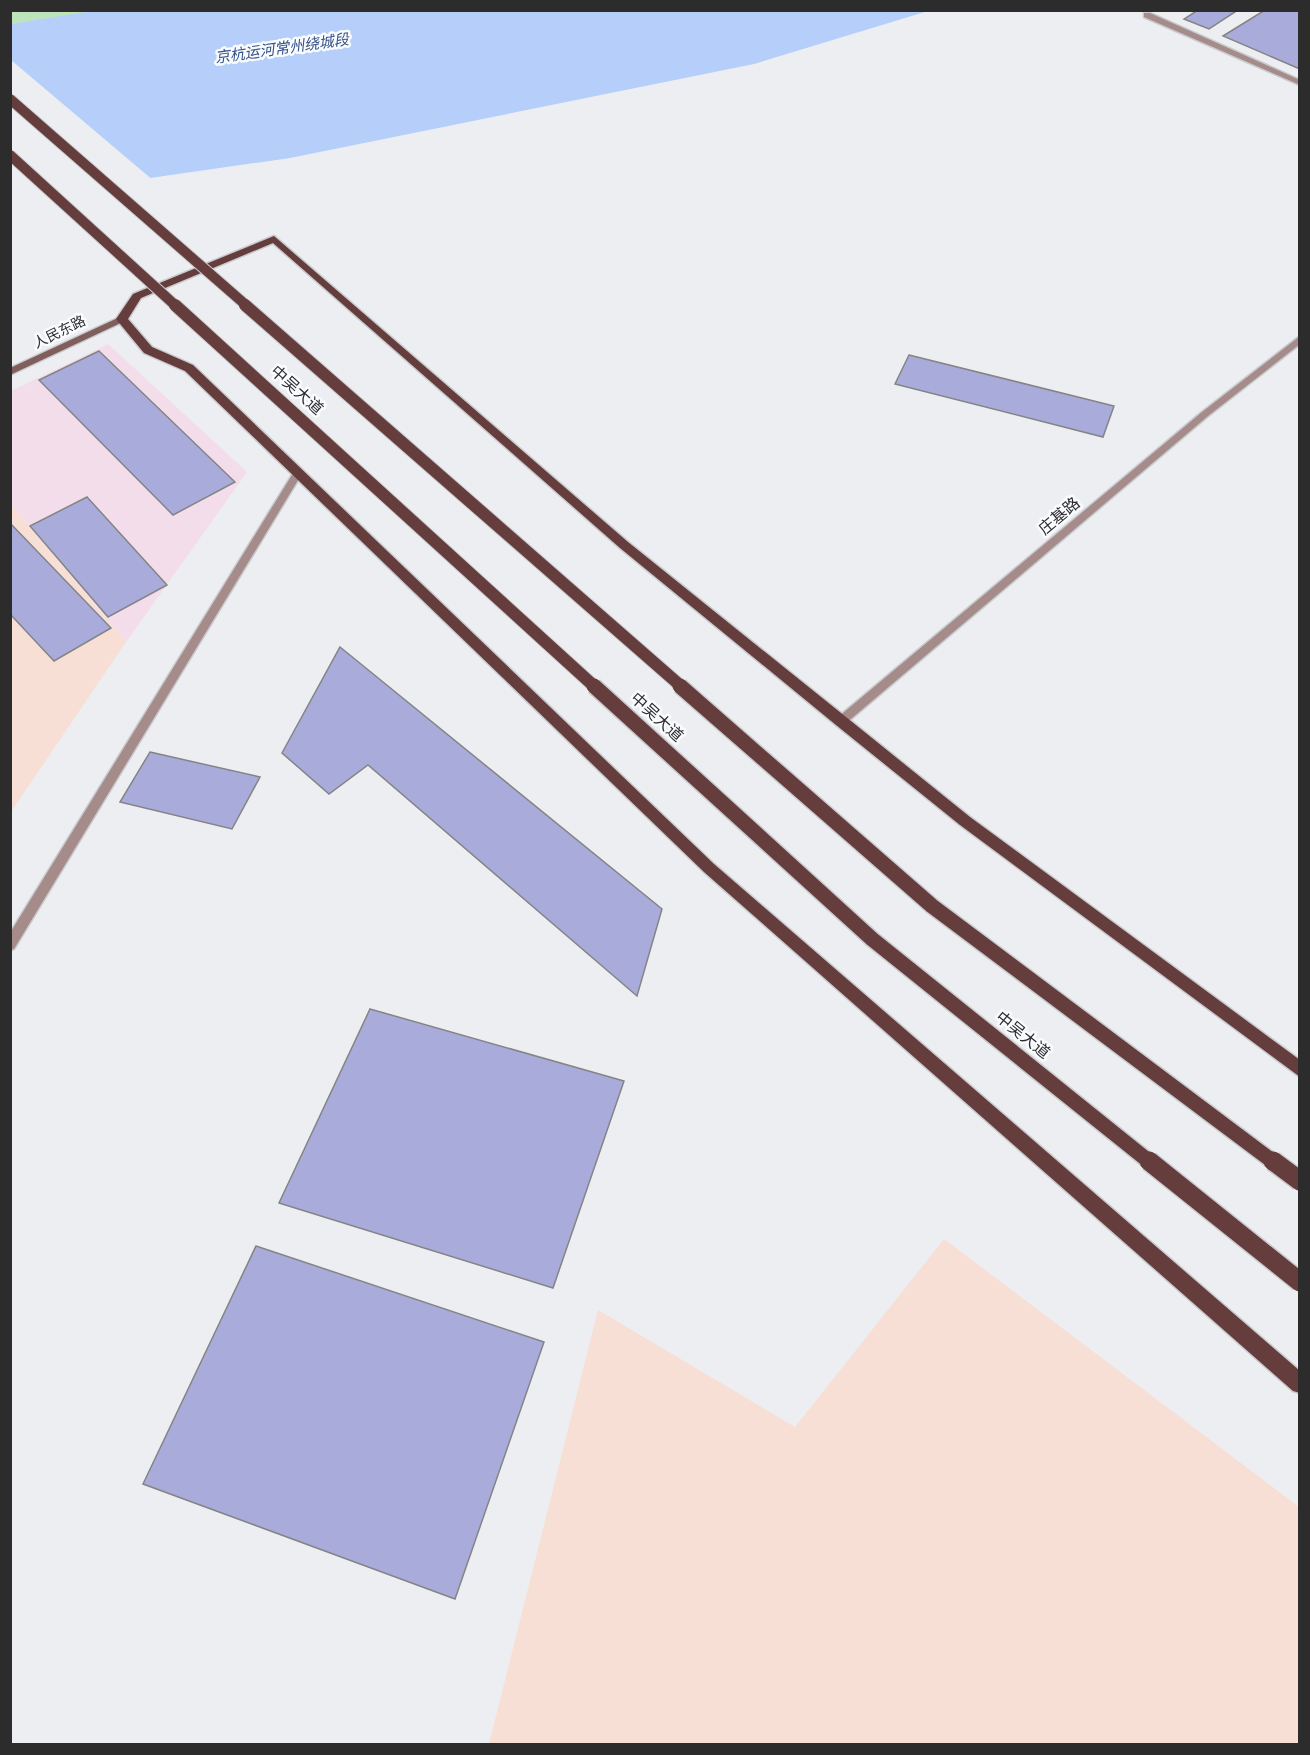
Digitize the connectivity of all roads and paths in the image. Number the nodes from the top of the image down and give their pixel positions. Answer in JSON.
{"nodes":[{"id":1,"x":1147,"y":15,"type":"dead end"},
{"id":2,"x":1299,"y":83,"type":"edge"},
{"id":3,"x":10,"y":99,"type":"edge"},
{"id":4,"x":10,"y":155,"type":"edge"},
{"id":5,"x":122,"y":319,"type":"junction"},
{"id":6,"x":1299,"y":339,"type":"edge"},
{"id":7,"x":10,"y":372,"type":"edge"},
{"id":8,"x":298,"y":472,"type":"junction"},
{"id":9,"x":841,"y":721,"type":"junction"},
{"id":10,"x":10,"y":945,"type":"edge"},
{"id":11,"x":1299,"y":1070,"type":"edge"},
{"id":12,"x":1299,"y":1181,"type":"edge"},
{"id":13,"x":1299,"y":1282,"type":"edge"},
{"id":14,"x":1299,"y":1384,"type":"edge"}],
"edges":[{"from":1,"to":2,"type":"street"},
{"from":3,"to":12,"type":"main road","name":"中吴大道","bridge":true},
{"from":4,"to":13,"type":"main road","name":"中吴大道","bridge":true},
{"from":5,"to":7,"type":"main road","name":"人民东路"},
{"from":5,"to":8,"type":"main road"},
{"from":5,"to":9,"type":"main road"},
{"from":6,"to":9,"type":"street","name":"庄基路"},
{"from":8,"to":10,"type":"street"},
{"from":8,"to":14,"type":"main road"},
{"from":9,"to":11,"type":"main road"}]}
